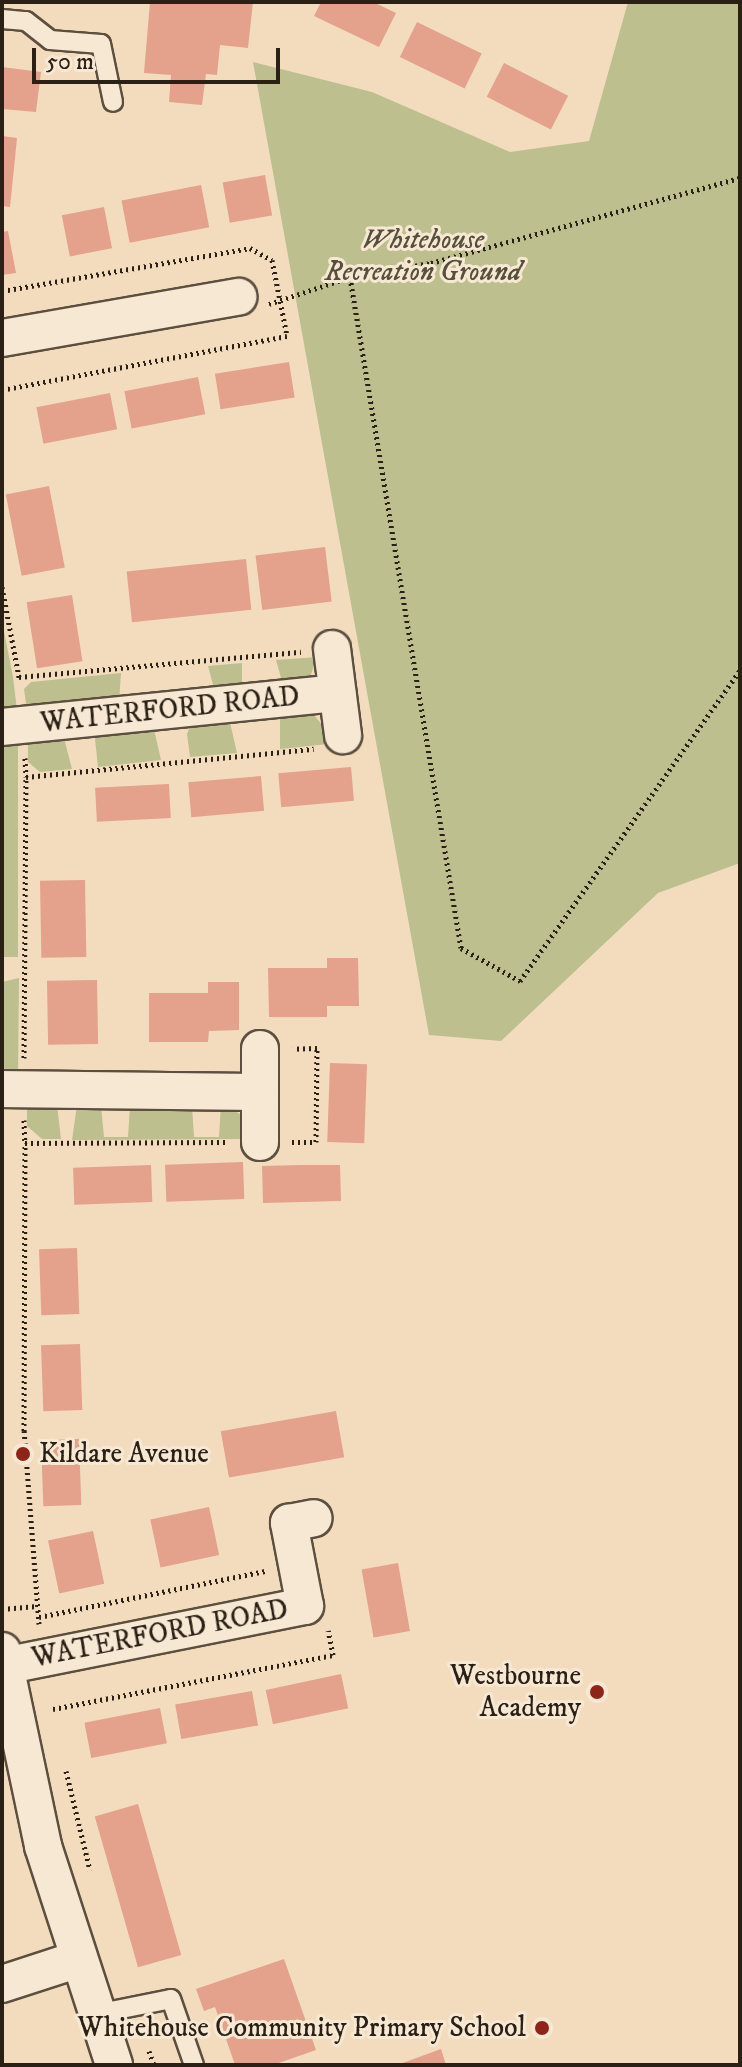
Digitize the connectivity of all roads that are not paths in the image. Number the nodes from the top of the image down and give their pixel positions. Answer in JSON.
{"nodes":[{"id":1,"x":2,"y":19,"type":"edge"},
{"id":2,"x":113,"y":102,"type":"dead end"},
{"id":3,"x":238,"y":297,"type":"road end"},
{"id":4,"x":2,"y":338,"type":"edge"},
{"id":5,"x":332,"y":649,"type":"dead end"},
{"id":6,"x":337,"y":693,"type":"junction"},
{"id":7,"x":2,"y":727,"type":"edge"},
{"id":8,"x":343,"y":735,"type":"dead end"},
{"id":9,"x":260,"y":1049,"type":"dead end"},
{"id":10,"x":2,"y":1089,"type":"edge"},
{"id":11,"x":260,"y":1092,"type":"junction"},
{"id":12,"x":260,"y":1142,"type":"dead end"},
{"id":13,"x":314,"y":1518,"type":"dead end"},
{"id":14,"x":3,"y":1666,"type":"edge"},
{"id":15,"x":76,"y":1960,"type":"junction"},
{"id":16,"x":2,"y":1984,"type":"edge"},
{"id":17,"x":96,"y":2014,"type":"junction"},
{"id":18,"x":114,"y":2065,"type":"edge"},
{"id":19,"x":194,"y":2065,"type":"edge"}],
"edges":[{"from":1,"to":2,"type":"lane"},
{"from":3,"to":4,"type":"street"},
{"from":5,"to":6,"type":"street","name":"WATERFORD ROAD"},
{"from":6,"to":7,"type":"street","name":"WATERFORD ROAD"},
{"from":6,"to":8,"type":"street","name":"WATERFORD ROAD"},
{"from":9,"to":11,"type":"street"},
{"from":10,"to":11,"type":"street"},
{"from":11,"to":12,"type":"street"},
{"from":13,"to":14,"type":"street","name":"WATERFORD ROAD"},
{"from":14,"to":15,"type":"street","name":"WATERFORD ROAD"},
{"from":15,"to":16,"type":"street"},
{"from":15,"to":17,"type":"street","name":"WATERFORD ROAD"},
{"from":17,"to":18,"type":"street","name":"WATERFORD ROAD"},
{"from":17,"to":19,"type":"lane"}]}
